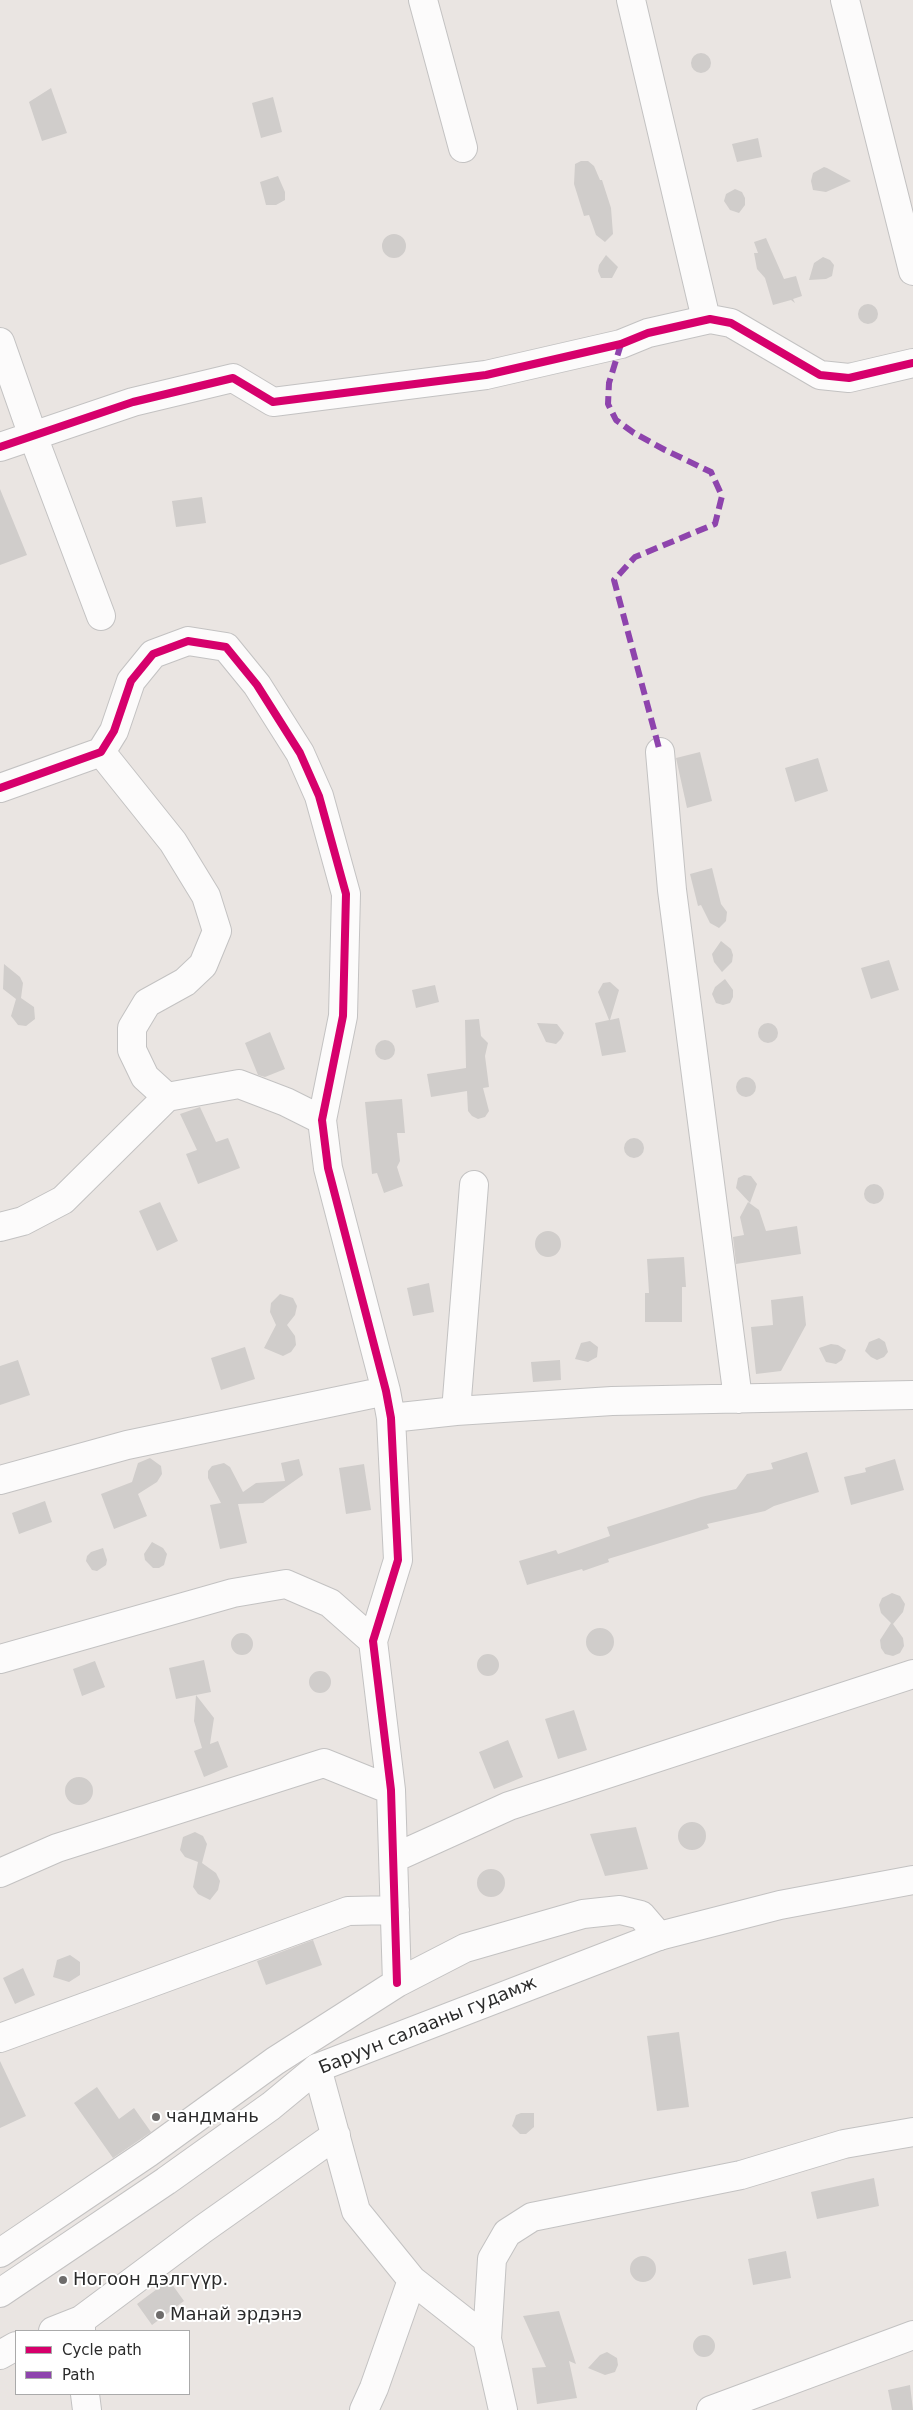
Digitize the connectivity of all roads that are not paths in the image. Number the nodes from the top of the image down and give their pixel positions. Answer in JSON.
{"nodes":[{"id":1,"x":423,"y":0,"type":"edge"},
{"id":2,"x":631,"y":0,"type":"edge"},
{"id":3,"x":845,"y":0,"type":"edge"},
{"id":4,"x":463,"y":148,"type":"dead end"},
{"id":5,"x":913,"y":270,"type":"edge"},
{"id":6,"x":706,"y":319,"type":"junction"},
{"id":7,"x":0,"y":342,"type":"edge"},
{"id":8,"x":913,"y":363,"type":"edge"},
{"id":9,"x":33,"y":436,"type":"junction"},
{"id":10,"x":0,"y":447,"type":"edge"},
{"id":11,"x":101,"y":616,"type":"dead end"},
{"id":12,"x":101,"y":752,"type":"junction"},
{"id":13,"x":660,"y":752,"type":"dead end"},
{"id":14,"x":0,"y":788,"type":"edge"},
{"id":15,"x":167,"y":1097,"type":"junction"},
{"id":16,"x":322,"y":1120,"type":"junction"},
{"id":17,"x":474,"y":1185,"type":"dead end"},
{"id":18,"x":0,"y":1227,"type":"edge"},
{"id":19,"x":386,"y":1391,"type":"junction"},
{"id":20,"x":913,"y":1396,"type":"edge"},
{"id":21,"x":738,"y":1399,"type":"junction"},
{"id":22,"x":456,"y":1411,"type":"junction"},
{"id":23,"x":390,"y":1418,"type":"junction"},
{"id":24,"x":0,"y":1480,"type":"edge"},
{"id":25,"x":373,"y":1640,"type":"junction"},
{"id":26,"x":0,"y":1659,"type":"edge"},
{"id":27,"x":913,"y":1674,"type":"edge"},
{"id":28,"x":391,"y":1790,"type":"junction"},
{"id":29,"x":394,"y":1858,"type":"junction"},
{"id":30,"x":0,"y":1873,"type":"edge"},
{"id":31,"x":913,"y":1880,"type":"edge"},
{"id":32,"x":395,"y":1910,"type":"junction"},
{"id":33,"x":659,"y":1936,"type":"junction"},
{"id":34,"x":396,"y":1983,"type":"junction"},
{"id":35,"x":0,"y":2038,"type":"edge"},
{"id":36,"x":317,"y":2068,"type":"junction"},
{"id":37,"x":913,"y":2132,"type":"edge"},
{"id":38,"x":336,"y":2135,"type":"junction"},
{"id":39,"x":148,"y":2153,"type":"junction"},
{"id":40,"x":166,"y":2181,"type":"junction"},
{"id":41,"x":0,"y":2253,"type":"edge"},
{"id":42,"x":412,"y":2280,"type":"junction"},
{"id":43,"x":0,"y":2293,"type":"edge"},
{"id":44,"x":81,"y":2326,"type":"edge"},
{"id":45,"x":59,"y":2330,"type":"edge"},
{"id":46,"x":913,"y":2335,"type":"edge"},
{"id":47,"x":487,"y":2339,"type":"junction"},
{"id":48,"x":15,"y":2347,"type":"edge"},
{"id":49,"x":0,"y":2355,"type":"edge"},
{"id":50,"x":85,"y":2395,"type":"edge"},
{"id":51,"x":88,"y":2410,"type":"edge"},
{"id":52,"x":364,"y":2410,"type":"edge"},
{"id":53,"x":503,"y":2410,"type":"edge"},
{"id":54,"x":712,"y":2410,"type":"edge"}],
"edges":[{"from":1,"to":4,"type":"street"},
{"from":2,"to":6,"type":"street"},
{"from":3,"to":5,"type":"street"},
{"from":6,"to":8,"type":"street"},
{"from":6,"to":9,"type":"street"},
{"from":7,"to":9,"type":"street"},
{"from":9,"to":10,"type":"street"},
{"from":9,"to":11,"type":"street"},
{"from":12,"to":14,"type":"street"},
{"from":12,"to":15,"type":"street"},
{"from":12,"to":16,"type":"street"},
{"from":13,"to":21,"type":"street"},
{"from":15,"to":16,"type":"street"},
{"from":15,"to":18,"type":"street"},
{"from":16,"to":19,"type":"street"},
{"from":17,"to":22,"type":"street"},
{"from":19,"to":23,"type":"street"},
{"from":19,"to":24,"type":"street"},
{"from":20,"to":21,"type":"street"},
{"from":21,"to":22,"type":"street"},
{"from":22,"to":23,"type":"street"},
{"from":23,"to":25,"type":"street"},
{"from":25,"to":26,"type":"street"},
{"from":25,"to":28,"type":"street"},
{"from":27,"to":29,"type":"street"},
{"from":28,"to":29,"type":"street"},
{"from":28,"to":30,"type":"street"},
{"from":29,"to":32,"type":"street"},
{"from":31,"to":33,"type":"street","name":"Баруун салааны гудамж"},
{"from":32,"to":34,"type":"street"},
{"from":32,"to":35,"type":"street"},
{"from":33,"to":34,"type":"street"},
{"from":33,"to":36,"type":"street","name":"Баруун салааны гудамж"},
{"from":34,"to":39,"type":"street"},
{"from":36,"to":38,"type":"street"},
{"from":36,"to":40,"type":"street","name":"Баруун салааны гудамж"},
{"from":37,"to":47,"type":"street"},
{"from":38,"to":42,"type":"street"},
{"from":38,"to":44,"type":"street"},
{"from":39,"to":40,"type":"street"},
{"from":39,"to":41,"type":"street"},
{"from":40,"to":43,"type":"street","name":"Баруун салааны гудамж"},
{"from":42,"to":47,"type":"street"},
{"from":42,"to":52,"type":"street"},
{"from":44,"to":45,"type":"street"},
{"from":46,"to":54,"type":"street"},
{"from":47,"to":53,"type":"street"},
{"from":48,"to":49,"type":"street"},
{"from":50,"to":51,"type":"street"}]}
